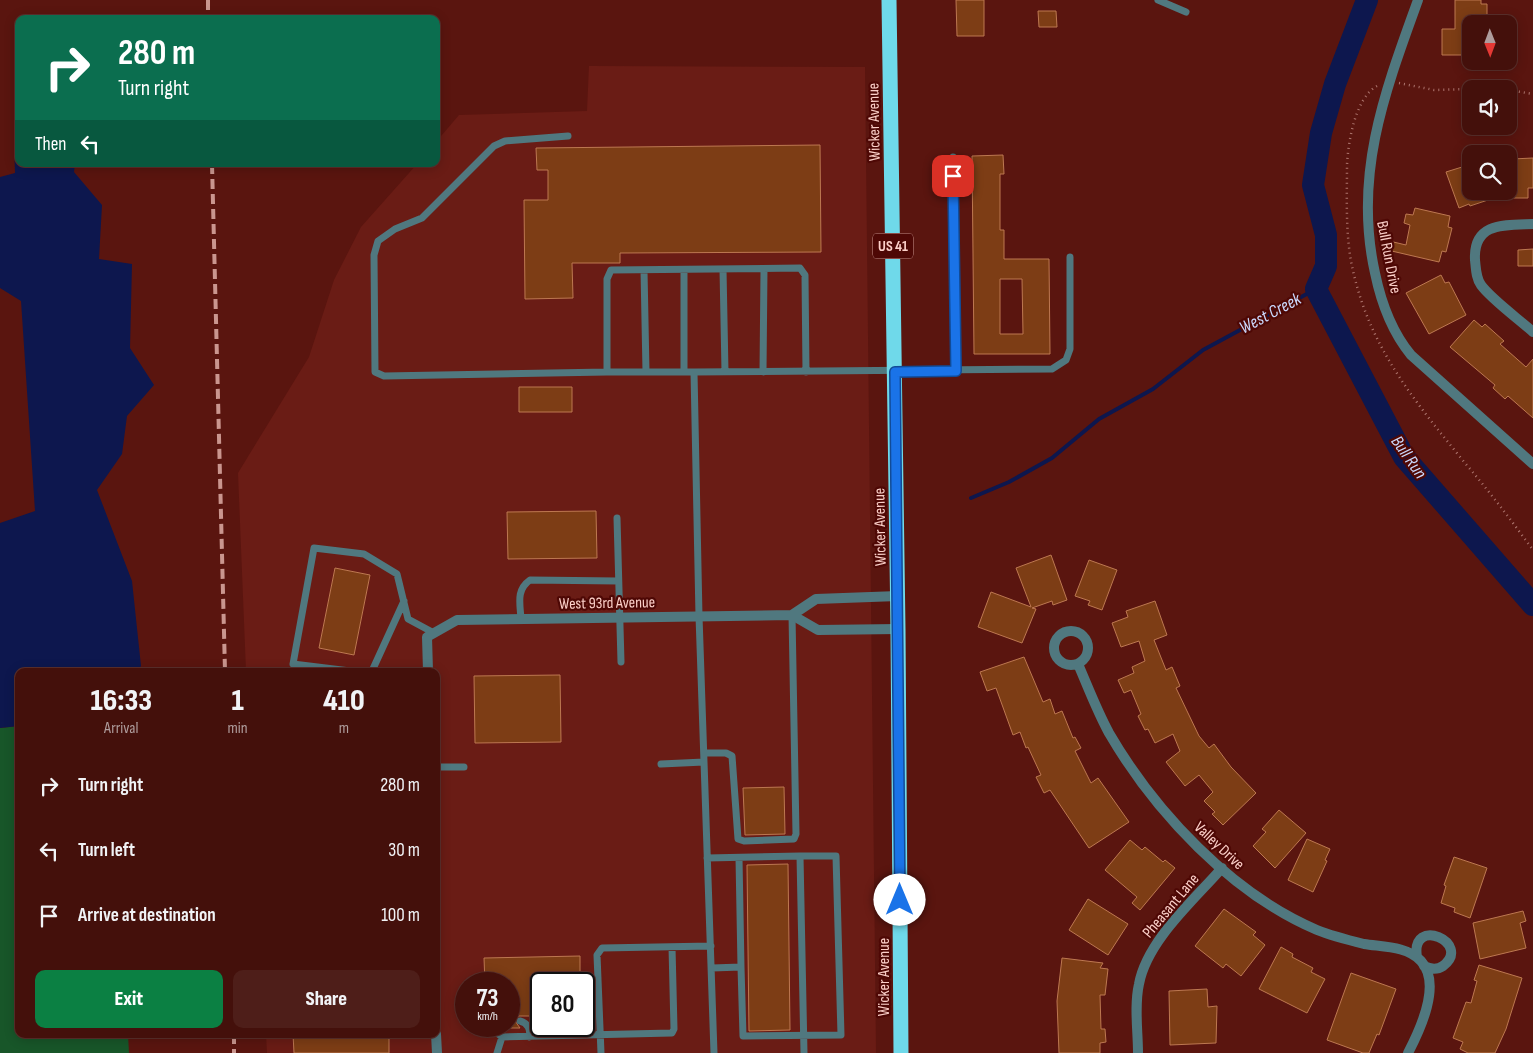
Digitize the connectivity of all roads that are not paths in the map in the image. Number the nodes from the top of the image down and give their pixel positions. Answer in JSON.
{"nodes":[{"id":1,"x":889,"y":0,"type":"edge"},
{"id":2,"x":1158,"y":0,"type":"edge"},
{"id":3,"x":1418,"y":0,"type":"edge"},
{"id":4,"x":1186,"y":12,"type":"dead end"},
{"id":5,"x":568,"y":136,"type":"dead end"},
{"id":6,"x":953,"y":157,"type":"dead end"},
{"id":7,"x":1533,"y":224,"type":"edge"},
{"id":8,"x":1070,"y":257,"type":"dead end"},
{"id":9,"x":723,"y":269,"type":"junction"},
{"id":10,"x":764,"y":269,"type":"junction"},
{"id":11,"x":644,"y":270,"type":"junction"},
{"id":12,"x":684,"y":270,"type":"junction"},
{"id":13,"x":1533,"y":332,"type":"edge"},
{"id":14,"x":956,"y":371,"type":"junction"},
{"id":15,"x":607,"y":372,"type":"junction"},
{"id":16,"x":646,"y":372,"type":"junction"},
{"id":17,"x":684,"y":372,"type":"junction"},
{"id":18,"x":694,"y":372,"type":"junction"},
{"id":19,"x":725,"y":372,"type":"junction"},
{"id":20,"x":763,"y":372,"type":"junction"},
{"id":21,"x":806,"y":372,"type":"junction"},
{"id":22,"x":895,"y":372,"type":"junction"},
{"id":23,"x":1531,"y":460,"type":"edge"},
{"id":24,"x":617,"y":518,"type":"dead end"},
{"id":25,"x":618,"y":581,"type":"junction"},
{"id":26,"x":898,"y":596,"type":"junction"},
{"id":27,"x":404,"y":600,"type":"junction"},
{"id":28,"x":792,"y":615,"type":"junction"},
{"id":29,"x":699,"y":616,"type":"junction"},
{"id":30,"x":619,"y":617,"type":"junction"},
{"id":31,"x":521,"y":619,"type":"junction"},
{"id":32,"x":898,"y":629,"type":"junction"},
{"id":33,"x":430,"y":635,"type":"junction"},
{"id":34,"x":621,"y":662,"type":"dead end"},
{"id":35,"x":1078,"y":664,"type":"dead end"},
{"id":36,"x":326,"y":668,"type":"edge"},
{"id":37,"x":373,"y":668,"type":"edge"},
{"id":38,"x":428,"y":668,"type":"edge"},
{"id":39,"x":704,"y":753,"type":"junction"},
{"id":40,"x":704,"y":762,"type":"junction"},
{"id":41,"x":661,"y":764,"type":"dead end"},
{"id":42,"x":440,"y":767,"type":"edge"},
{"id":43,"x":464,"y":767,"type":"dead end"},
{"id":44,"x":800,"y":856,"type":"junction"},
{"id":45,"x":707,"y":858,"type":"junction"},
{"id":46,"x":739,"y":858,"type":"junction"},
{"id":47,"x":1222,"y":868,"type":"junction"},
{"id":48,"x":711,"y":946,"type":"junction"},
{"id":49,"x":672,"y":947,"type":"junction"},
{"id":50,"x":1417,"y":957,"type":"junction"},
{"id":51,"x":1424,"y":966,"type":"junction"},
{"id":52,"x":741,"y":967,"type":"junction"},
{"id":53,"x":712,"y":968,"type":"junction"},
{"id":54,"x":520,"y":1021,"type":"dead end"},
{"id":55,"x":601,"y":1034,"type":"junction"},
{"id":56,"x":804,"y":1035,"type":"junction"},
{"id":57,"x":502,"y":1037,"type":"edge"},
{"id":58,"x":520,"y":1037,"type":"edge"},
{"id":59,"x":529,"y":1037,"type":"junction"},
{"id":60,"x":436,"y":1038,"type":"edge"},
{"id":61,"x":437,"y":1053,"type":"edge"},
{"id":62,"x":497,"y":1053,"type":"edge"},
{"id":63,"x":601,"y":1053,"type":"edge"},
{"id":64,"x":714,"y":1053,"type":"edge"},
{"id":65,"x":804,"y":1053,"type":"edge"},
{"id":66,"x":901,"y":1053,"type":"edge"},
{"id":67,"x":1138,"y":1053,"type":"edge"},
{"id":68,"x":1408,"y":1053,"type":"edge"}],
"edges":[{"from":1,"to":22,"type":"highway","name":"Wicker Avenue","number":"US 41"},
{"from":2,"to":4,"type":"lane"},
{"from":3,"to":23,"type":"street","name":"Bull Run Drive"},
{"from":5,"to":15,"type":"lane"},
{"from":6,"to":14,"type":"lane"},
{"from":7,"to":13,"type":"street"},
{"from":8,"to":14,"type":"lane"},
{"from":9,"to":10,"type":"lane"},
{"from":9,"to":12,"type":"lane"},
{"from":9,"to":19,"type":"lane"},
{"from":10,"to":20,"type":"lane"},
{"from":10,"to":21,"type":"lane"},
{"from":11,"to":12,"type":"lane"},
{"from":11,"to":15,"type":"lane"},
{"from":11,"to":16,"type":"lane"},
{"from":12,"to":17,"type":"lane"},
{"from":14,"to":22,"type":"lane"},
{"from":15,"to":16,"type":"lane"},
{"from":16,"to":17,"type":"lane"},
{"from":17,"to":18,"type":"lane"},
{"from":18,"to":19,"type":"lane"},
{"from":18,"to":29,"type":"lane"},
{"from":19,"to":20,"type":"lane"},
{"from":20,"to":21,"type":"lane"},
{"from":21,"to":22,"type":"lane"},
{"from":22,"to":26,"type":"highway","name":"Wicker Avenue","number":"US 41"},
{"from":24,"to":25,"type":"lane"},
{"from":25,"to":30,"type":"lane"},
{"from":25,"to":31,"type":"lane"},
{"from":26,"to":28,"type":"street"},
{"from":26,"to":32,"type":"highway","name":"Wicker Avenue","number":"US 41"},
{"from":27,"to":33,"type":"lane"},
{"from":27,"to":36,"type":"lane"},
{"from":27,"to":37,"type":"lane"},
{"from":28,"to":29,"type":"street","name":"West 93rd Avenue"},
{"from":28,"to":32,"type":"street"},
{"from":28,"to":39,"type":"lane"},
{"from":29,"to":30,"type":"street","name":"West 93rd Avenue"},
{"from":29,"to":39,"type":"lane"},
{"from":30,"to":31,"type":"street","name":"West 93rd Avenue"},
{"from":30,"to":34,"type":"lane"},
{"from":31,"to":33,"type":"street","name":"West 93rd Avenue"},
{"from":32,"to":66,"type":"highway","name":"Wicker Avenue","number":"US 41"},
{"from":33,"to":38,"type":"street"},
{"from":35,"to":47,"type":"street","name":"Valley Drive"},
{"from":39,"to":40,"type":"lane"},
{"from":40,"to":41,"type":"lane"},
{"from":40,"to":45,"type":"lane"},
{"from":42,"to":43,"type":"lane"},
{"from":44,"to":46,"type":"lane"},
{"from":44,"to":56,"type":"lane"},
{"from":44,"to":56,"type":"lane"},
{"from":45,"to":46,"type":"lane"},
{"from":45,"to":48,"type":"lane"},
{"from":46,"to":52,"type":"lane"},
{"from":47,"to":50,"type":"street","name":"Valley Drive"},
{"from":47,"to":67,"type":"street","name":"Pheasant Lane"},
{"from":48,"to":49,"type":"lane"},
{"from":48,"to":53,"type":"lane"},
{"from":49,"to":55,"type":"lane"},
{"from":49,"to":55,"type":"lane"},
{"from":50,"to":51,"type":"street"},
{"from":50,"to":51,"type":"street"},
{"from":51,"to":68,"type":"street"},
{"from":52,"to":53,"type":"lane"},
{"from":52,"to":56,"type":"lane"},
{"from":53,"to":64,"type":"lane"},
{"from":54,"to":59,"type":"lane"},
{"from":55,"to":59,"type":"lane"},
{"from":55,"to":63,"type":"lane"},
{"from":56,"to":65,"type":"lane"},
{"from":57,"to":62,"type":"lane"},
{"from":58,"to":59,"type":"lane"},
{"from":60,"to":61,"type":"street"}]}
